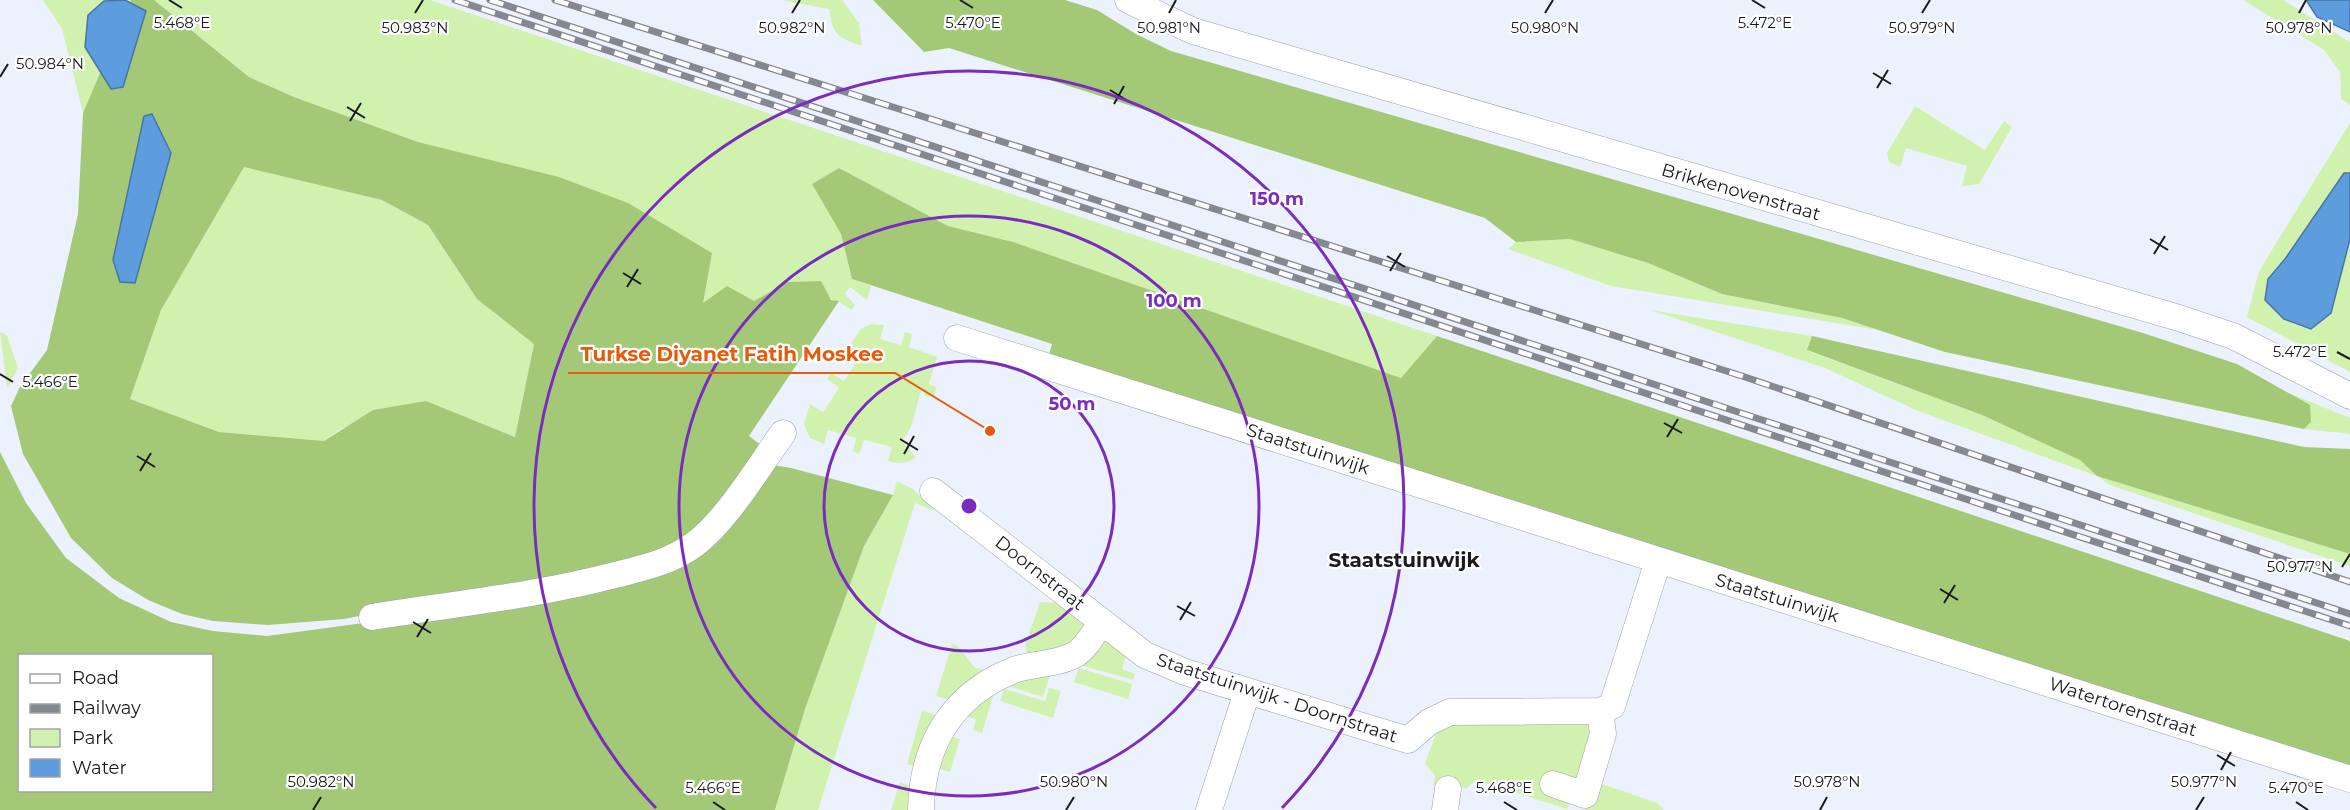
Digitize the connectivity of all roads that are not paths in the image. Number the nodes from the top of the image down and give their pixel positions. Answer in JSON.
{"nodes":[{"id":1,"x":1128,"y":0,"type":"edge"},
{"id":2,"x":957,"y":338,"type":"dead end"},
{"id":3,"x":2350,"y":396,"type":"edge"},
{"id":4,"x":783,"y":433,"type":"dead end"},
{"id":5,"x":933,"y":491,"type":"dead end"},
{"id":6,"x":1658,"y":561,"type":"junction"},
{"id":7,"x":372,"y":617,"type":"dead end"},
{"id":8,"x":1102,"y":622,"type":"junction"},
{"id":9,"x":1896,"y":635,"type":"joint"},
{"id":10,"x":1145,"y":655,"type":"joint"},
{"id":11,"x":1247,"y":692,"type":"junction"},
{"id":12,"x":1600,"y":711,"type":"junction"},
{"id":13,"x":2350,"y":779,"type":"edge"},
{"id":14,"x":1553,"y":784,"type":"dead end"},
{"id":15,"x":921,"y":810,"type":"edge"},
{"id":16,"x":1209,"y":810,"type":"edge"}],
"edges":[{"from":1,"to":3,"type":"street","name":"Brikkenovenstraat"},
{"from":2,"to":6,"type":"street","name":"Staatstuinwijk"},
{"from":4,"to":7,"type":"street"},
{"from":5,"to":8,"type":"street","name":"Doornstraat"},
{"from":6,"to":9,"type":"street","name":"Staatstuinwijk"},
{"from":6,"to":12,"type":"street"},
{"from":8,"to":10,"type":"street","name":"Doornstraat"},
{"from":8,"to":15,"type":"street"},
{"from":9,"to":13,"type":"street","name":"Watertorenstraat"},
{"from":10,"to":11,"type":"street","name":"Staatstuinwijk - Doornstraat"},
{"from":11,"to":12,"type":"street","name":"Staatstuinwijk - Doornstraat"},
{"from":11,"to":16,"type":"street"},
{"from":12,"to":14,"type":"street"}]}
